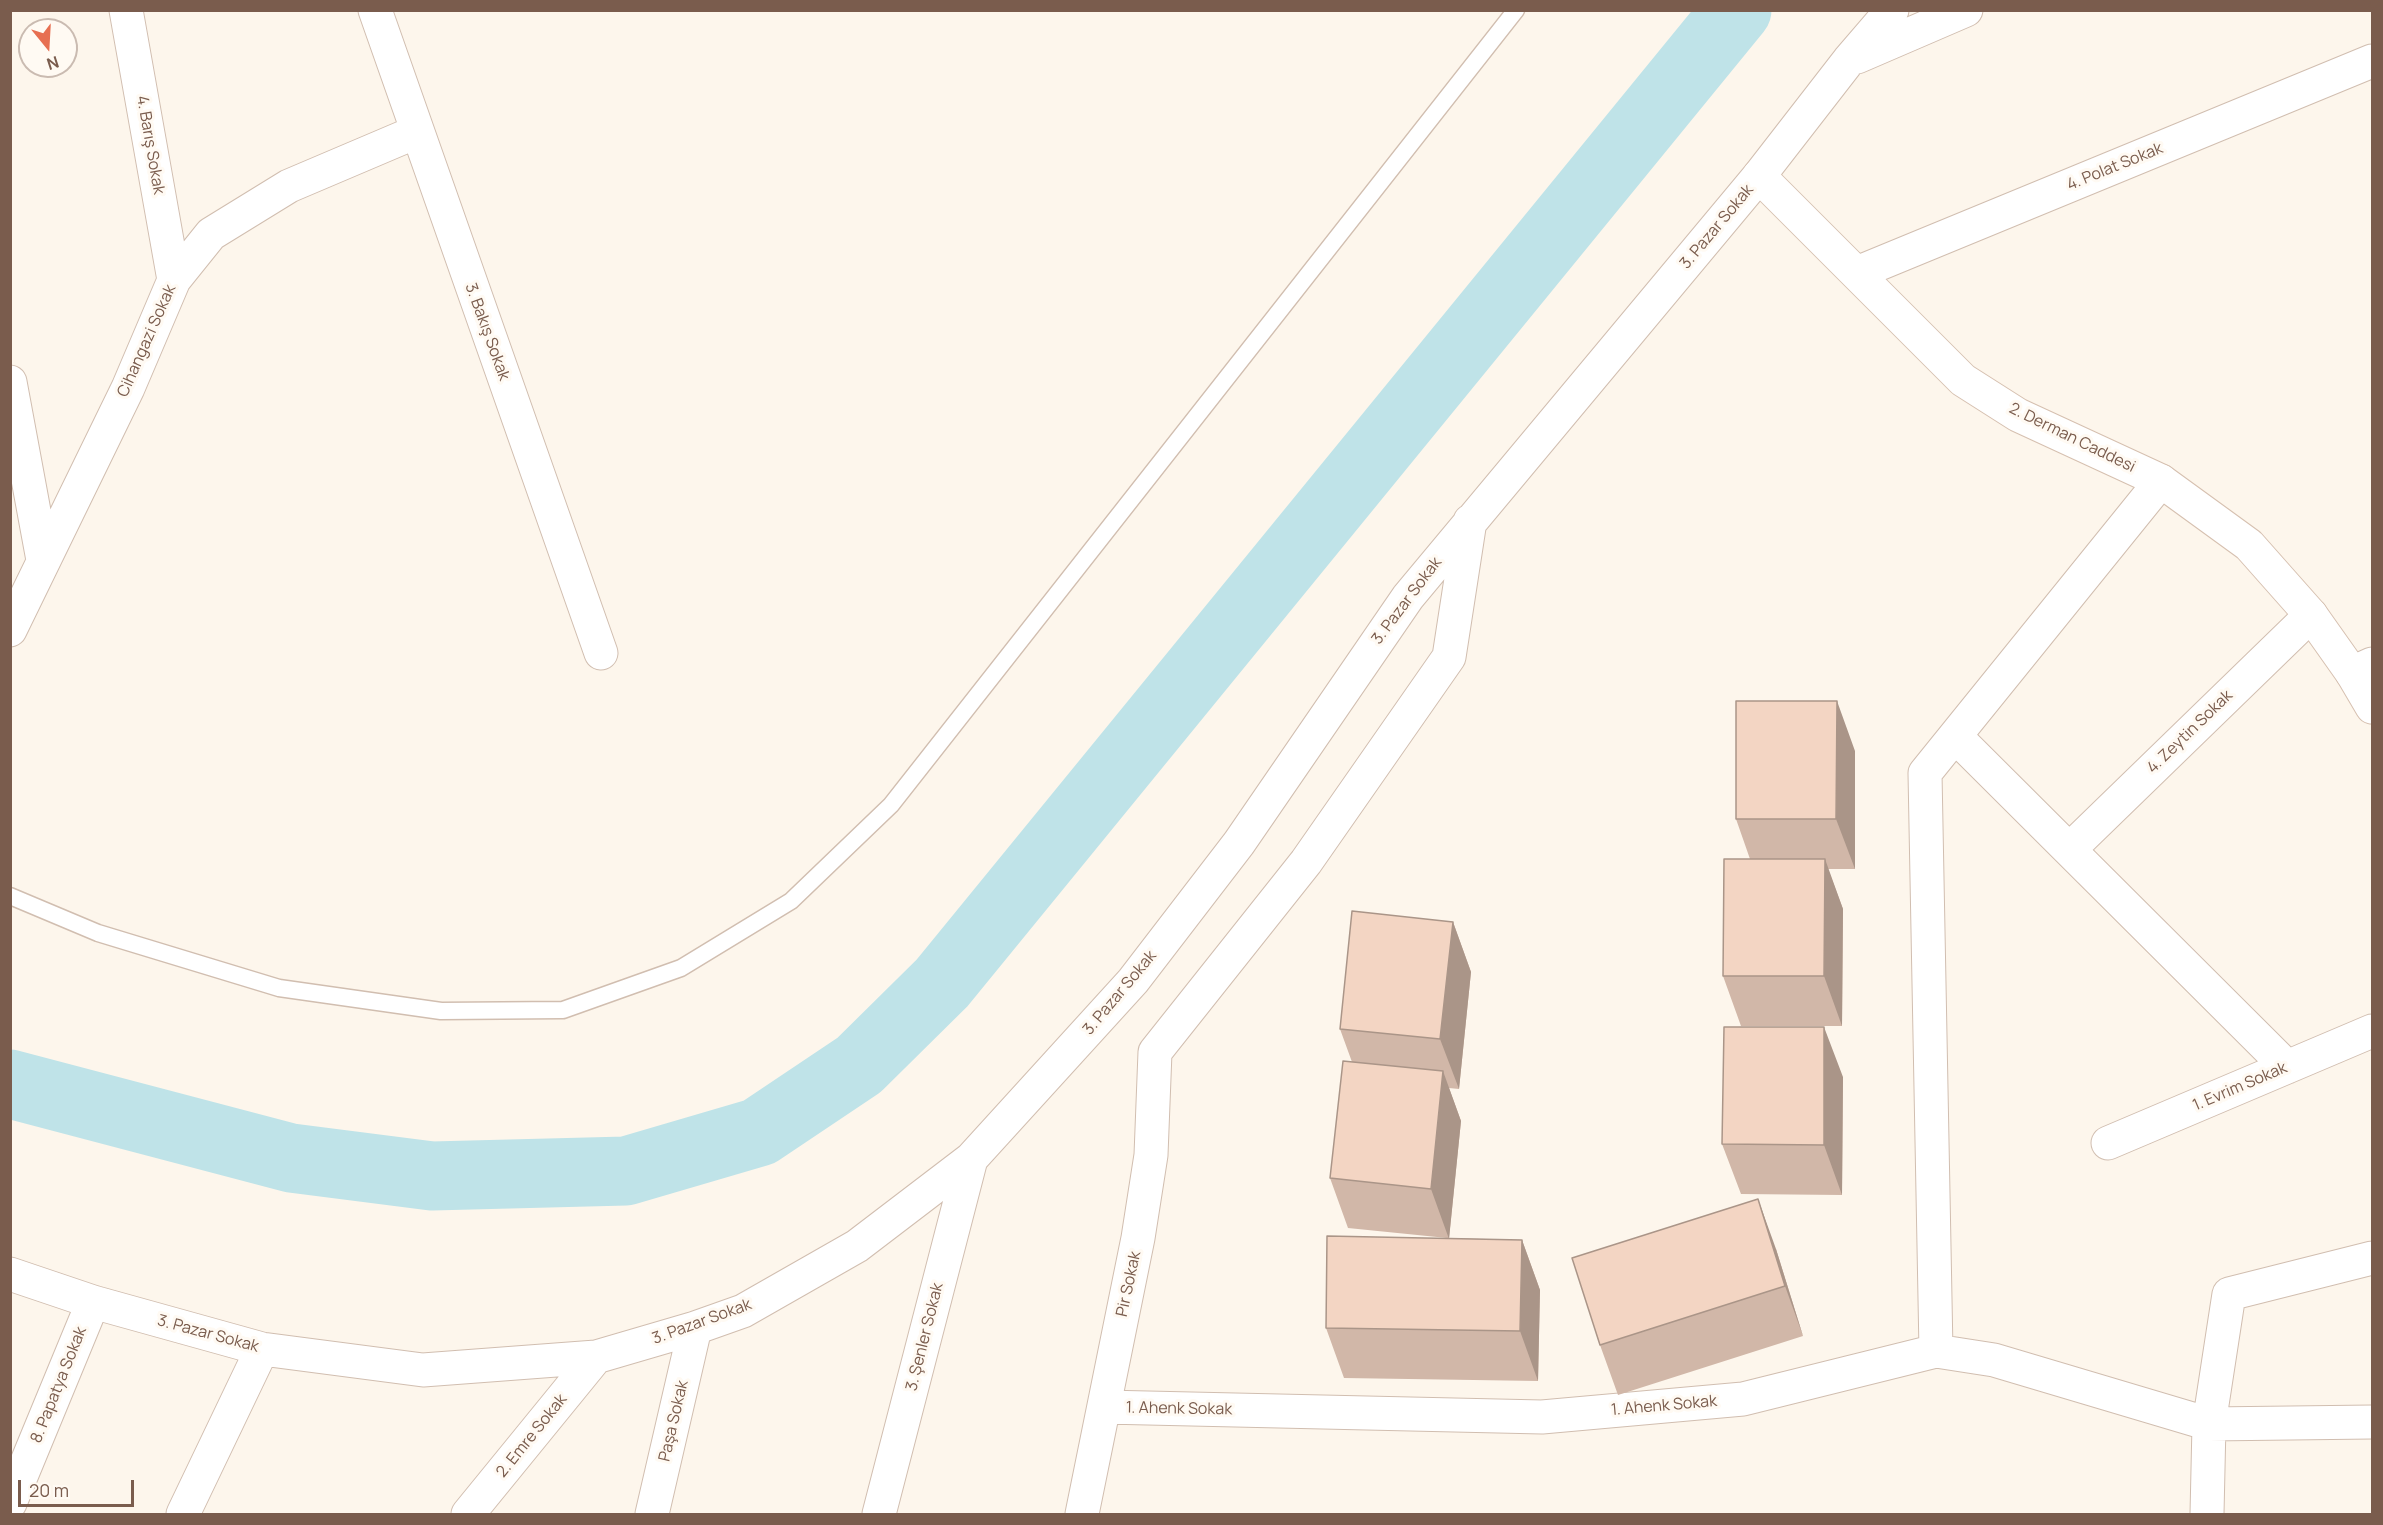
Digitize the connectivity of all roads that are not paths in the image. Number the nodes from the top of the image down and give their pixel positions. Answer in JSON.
{"nodes":[{"id":1,"x":126,"y":10,"type":"edge"},
{"id":2,"x":375,"y":10,"type":"edge"},
{"id":3,"x":1515,"y":10,"type":"edge"},
{"id":4,"x":1892,"y":10,"type":"edge"},
{"id":5,"x":1966,"y":10,"type":"edge"},
{"id":6,"x":1850,"y":60,"type":"junction"},
{"id":7,"x":2373,"y":61,"type":"edge"},
{"id":8,"x":416,"y":132,"type":"junction"},
{"id":9,"x":1759,"y":176,"type":"junction"},
{"id":10,"x":1857,"y":273,"type":"junction"},
{"id":11,"x":174,"y":280,"type":"junction"},
{"id":12,"x":10,"y":382,"type":"edge"},
{"id":13,"x":2161,"y":481,"type":"junction"},
{"id":14,"x":1470,"y":520,"type":"junction"},
{"id":15,"x":43,"y":560,"type":"junction"},
{"id":16,"x":2311,"y":615,"type":"junction"},
{"id":17,"x":10,"y":630,"type":"edge"},
{"id":18,"x":601,"y":653,"type":"dead end"},
{"id":19,"x":2362,"y":668,"type":"edge"},
{"id":20,"x":2373,"y":707,"type":"edge"},
{"id":21,"x":1956,"y":737,"type":"junction"},
{"id":22,"x":2070,"y":849,"type":"junction"},
{"id":23,"x":10,"y":896,"type":"edge"},
{"id":24,"x":2373,"y":1031,"type":"edge"},
{"id":25,"x":2287,"y":1067,"type":"junction"},
{"id":26,"x":2108,"y":1143,"type":"dead end"},
{"id":27,"x":971,"y":1159,"type":"junction"},
{"id":28,"x":2373,"y":1258,"type":"edge"},
{"id":29,"x":10,"y":1274,"type":"edge"},
{"id":30,"x":93,"y":1302,"type":"junction"},
{"id":31,"x":695,"y":1328,"type":"junction"},
{"id":32,"x":262,"y":1349,"type":"junction"},
{"id":33,"x":1936,"y":1350,"type":"junction"},
{"id":34,"x":596,"y":1357,"type":"junction"},
{"id":35,"x":1104,"y":1407,"type":"junction"},
{"id":36,"x":2373,"y":1422,"type":"edge"},
{"id":37,"x":2209,"y":1424,"type":"junction"},
{"id":38,"x":10,"y":1503,"type":"edge"},
{"id":39,"x":183,"y":1515,"type":"edge"},
{"id":40,"x":468,"y":1515,"type":"edge"},
{"id":41,"x":652,"y":1515,"type":"edge"},
{"id":42,"x":879,"y":1515,"type":"edge"},
{"id":43,"x":1082,"y":1515,"type":"edge"},
{"id":44,"x":2207,"y":1515,"type":"edge"}],
"edges":[{"from":1,"to":11,"type":"street","name":"4. Barış Sokak"},
{"from":2,"to":8,"type":"street","name":"3. Bakış Sokak"},
{"from":3,"to":23,"type":"lane"},
{"from":4,"to":6,"type":"street","name":"3. Pazar Sokak"},
{"from":5,"to":6,"type":"street"},
{"from":6,"to":9,"type":"street","name":"3. Pazar Sokak"},
{"from":7,"to":10,"type":"street","name":"4. Polat Sokak"},
{"from":8,"to":11,"type":"street","name":"Cihangazi Sokak"},
{"from":8,"to":18,"type":"street","name":"3. Bakış Sokak"},
{"from":9,"to":10,"type":"street","name":"2. Derman Caddesi"},
{"from":9,"to":14,"type":"street","name":"3. Pazar Sokak"},
{"from":10,"to":13,"type":"street","name":"2. Derman Caddesi"},
{"from":11,"to":15,"type":"street","name":"Cihangazi Sokak"},
{"from":12,"to":15,"type":"street"},
{"from":13,"to":16,"type":"street","name":"2. Derman Caddesi"},
{"from":13,"to":21,"type":"street"},
{"from":14,"to":27,"type":"street","name":"3. Pazar Sokak"},
{"from":14,"to":35,"type":"street","name":"Pir Sokak"},
{"from":15,"to":17,"type":"street","name":"Cihangazi Sokak"},
{"from":16,"to":19,"type":"street","name":"2. Derman Caddesi"},
{"from":16,"to":22,"type":"street","name":"4. Zeytin Sokak"},
{"from":19,"to":20,"type":"street","name":"2. Derman Caddesi"},
{"from":21,"to":22,"type":"street"},
{"from":21,"to":33,"type":"street"},
{"from":22,"to":25,"type":"street"},
{"from":24,"to":25,"type":"street","name":"1. Evrim Sokak"},
{"from":25,"to":26,"type":"street","name":"1. Evrim Sokak"},
{"from":27,"to":31,"type":"street","name":"3. Pazar Sokak"},
{"from":27,"to":42,"type":"street","name":"3. Şenler Sokak"},
{"from":28,"to":37,"type":"street"},
{"from":29,"to":30,"type":"street","name":"3. Pazar Sokak"},
{"from":30,"to":32,"type":"street","name":"3. Pazar Sokak"},
{"from":30,"to":38,"type":"street","name":"8. Papatya Sokak"},
{"from":31,"to":34,"type":"street","name":"3. Pazar Sokak"},
{"from":31,"to":41,"type":"street","name":"Paşa Sokak"},
{"from":32,"to":34,"type":"street","name":"3. Pazar Sokak"},
{"from":32,"to":39,"type":"street"},
{"from":33,"to":35,"type":"street","name":"1. Ahenk Sokak"},
{"from":33,"to":37,"type":"street","name":"1. Ahenk Sokak"},
{"from":34,"to":40,"type":"street","name":"2. Emre Sokak"},
{"from":35,"to":43,"type":"street","name":"Pir Sokak"},
{"from":36,"to":37,"type":"street","name":"1. Ahenk Sokak"},
{"from":37,"to":44,"type":"street"}]}
